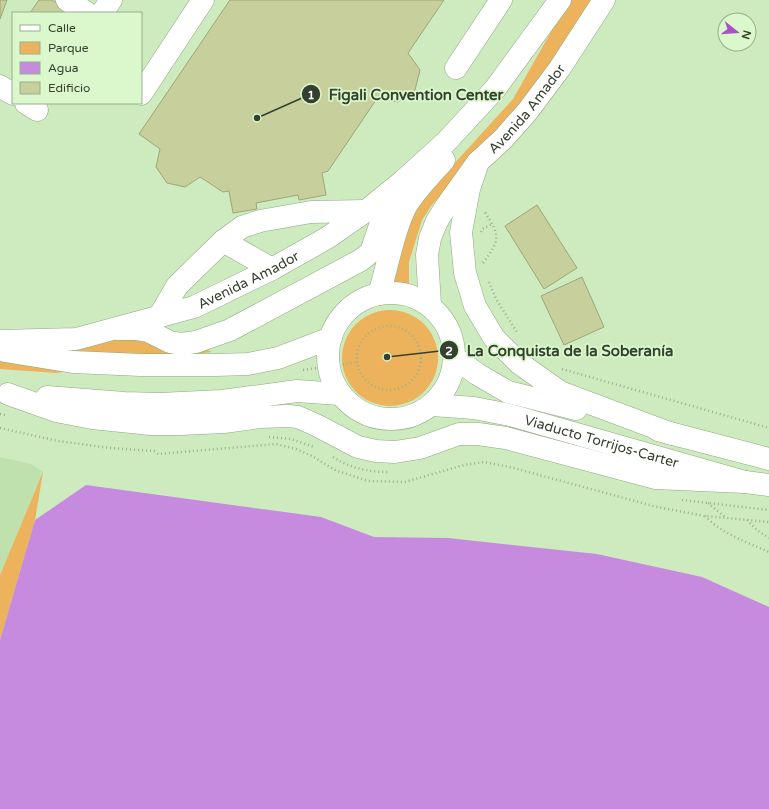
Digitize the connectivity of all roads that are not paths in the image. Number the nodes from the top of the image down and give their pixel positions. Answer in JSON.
{"nodes":[{"id":1,"x":67,"y":0,"type":"edge"},
{"id":2,"x":111,"y":0,"type":"edge"},
{"id":3,"x":203,"y":0,"type":"edge"},
{"id":4,"x":501,"y":0,"type":"edge"},
{"id":5,"x":560,"y":0,"type":"edge"},
{"id":6,"x":604,"y":0,"type":"edge"},
{"id":7,"x":85,"y":12,"type":"edge"},
{"id":8,"x":103,"y":12,"type":"edge"},
{"id":9,"x":456,"y":68,"type":"dead end"},
{"id":10,"x":0,"y":86,"type":"edge"},
{"id":11,"x":142,"y":92,"type":"edge"},
{"id":12,"x":12,"y":93,"type":"edge"},
{"id":13,"x":457,"y":130,"type":"junction"},
{"id":14,"x":478,"y":162,"type":"junction"},
{"id":15,"x":403,"y":181,"type":"junction"},
{"id":16,"x":366,"y":211,"type":"junction"},
{"id":17,"x":223,"y":241,"type":"junction"},
{"id":18,"x":272,"y":268,"type":"junction"},
{"id":19,"x":379,"y":294,"type":"junction"},
{"id":20,"x":430,"y":305,"type":"junction"},
{"id":21,"x":159,"y":317,"type":"junction"},
{"id":22,"x":110,"y":330,"type":"junction"},
{"id":23,"x":331,"y":338,"type":"junction"},
{"id":24,"x":0,"y":341,"type":"edge"},
{"id":25,"x":0,"y":350,"type":"edge"},
{"id":26,"x":455,"y":358,"type":"junction"},
{"id":27,"x":4,"y":393,"type":"edge"},
{"id":28,"x":340,"y":394,"type":"junction"},
{"id":29,"x":432,"y":405,"type":"junction"},
{"id":30,"x":672,"y":434,"type":"junction"},
{"id":31,"x":769,"y":459,"type":"edge"},
{"id":32,"x":745,"y":482,"type":"junction"},
{"id":33,"x":769,"y":485,"type":"edge"}],
"edges":[{"from":1,"to":7,"type":"main road"},
{"from":2,"to":8,"type":"main road"},
{"from":3,"to":11,"type":"main road"},
{"from":4,"to":9,"type":"main road"},
{"from":5,"to":13,"type":"main road","name":"Avenida Amador"},
{"from":6,"to":14,"type":"main road","name":"Avenida Amador"},
{"from":10,"to":12,"type":"main road"},
{"from":13,"to":15,"type":"main road","name":"Avenida Amador"},
{"from":13,"to":19,"type":"main road","name":"Avenida Amador"},
{"from":14,"to":20,"type":"main road","name":"Avenida Amador"},
{"from":14,"to":30,"type":"main road"},
{"from":15,"to":16,"type":"main road","name":"Avenida Amador"},
{"from":15,"to":22,"type":"main road"},
{"from":16,"to":17,"type":"main road"},
{"from":16,"to":18,"type":"main road","name":"Avenida Amador"},
{"from":17,"to":18,"type":"main road"},
{"from":17,"to":21,"type":"main road"},
{"from":18,"to":21,"type":"main road","name":"Avenida Amador"},
{"from":19,"to":20,"type":"main road"},
{"from":19,"to":23,"type":"main road"},
{"from":20,"to":26,"type":"main road"},
{"from":21,"to":22,"type":"main road","name":"Avenida Amador"},
{"from":22,"to":24,"type":"main road","name":"Avenida Amador"},
{"from":23,"to":25,"type":"main road"},
{"from":23,"to":28,"type":"main road"},
{"from":26,"to":29,"type":"main road"},
{"from":26,"to":30,"type":"main road","name":"Viaducto Torrijos-Carter"},
{"from":27,"to":28,"type":"main road"},
{"from":27,"to":32,"type":"main road"},
{"from":28,"to":29,"type":"main road"},
{"from":29,"to":32,"type":"main road","name":"Viaducto Torrijos-Carter"},
{"from":30,"to":31,"type":"main road","name":"Viaducto Torrijos-Carter"},
{"from":32,"to":33,"type":"main road","name":"Viaducto Torrijos-Carter"}]}
